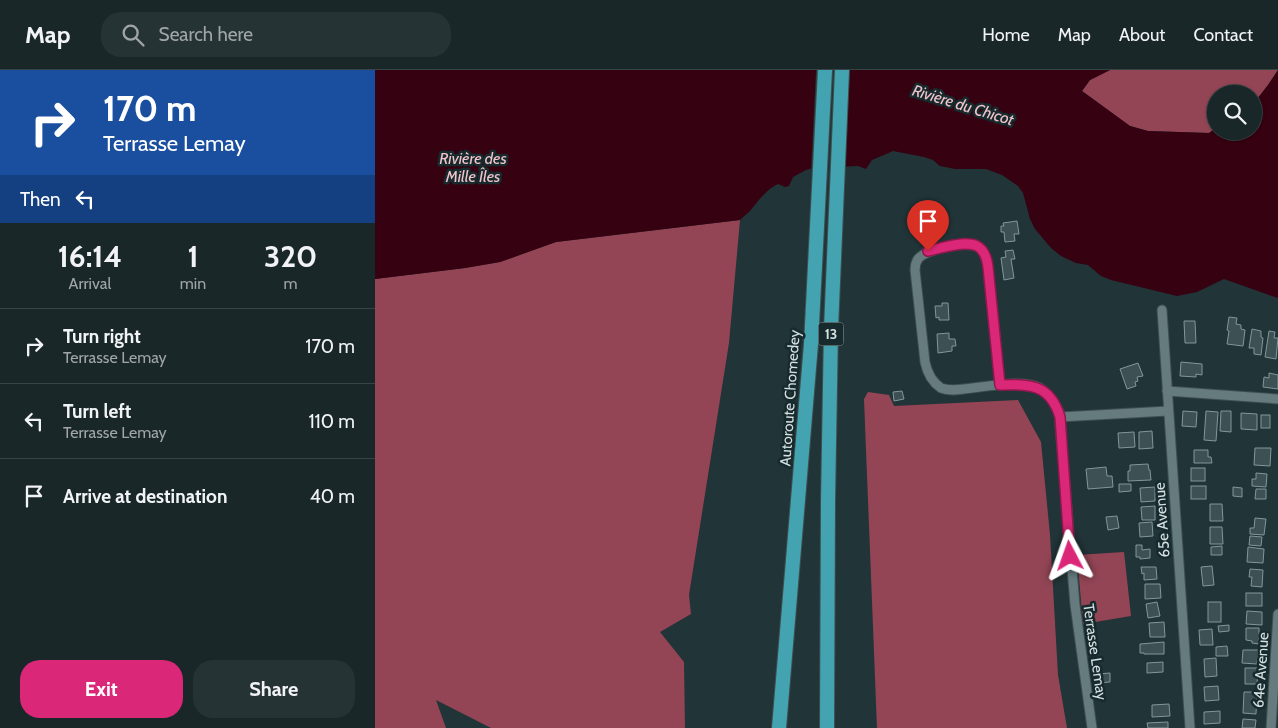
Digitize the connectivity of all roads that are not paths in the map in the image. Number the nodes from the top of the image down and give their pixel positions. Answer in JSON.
{"nodes":[{"id":1,"x":825,"y":70,"type":"edge"},
{"id":2,"x":842,"y":70,"type":"edge"},
{"id":3,"x":1162,"y":310,"type":"dead end"},
{"id":4,"x":1000,"y":385,"type":"junction"},
{"id":5,"x":1167,"y":392,"type":"junction"},
{"id":6,"x":1278,"y":399,"type":"edge"},
{"id":7,"x":1168,"y":411,"type":"junction"},
{"id":8,"x":1060,"y":417,"type":"junction"},
{"id":9,"x":1278,"y":614,"type":"edge"},
{"id":10,"x":779,"y":728,"type":"edge"},
{"id":11,"x":827,"y":728,"type":"edge"},
{"id":12,"x":1092,"y":728,"type":"edge"},
{"id":13,"x":1190,"y":728,"type":"edge"},
{"id":14,"x":1271,"y":728,"type":"edge"}],
"edges":[{"from":1,"to":10,"type":"highway","name":"Autoroute Chomedey","number":"13"},
{"from":2,"to":11,"type":"highway","number":"13"},
{"from":3,"to":5,"type":"street","name":"65e Avenue"},
{"from":4,"to":4,"type":"street","name":"Terrasse Lemay"},
{"from":4,"to":8,"type":"street","name":"Terrasse Lemay"},
{"from":5,"to":6,"type":"street"},
{"from":5,"to":7,"type":"street","name":"65e Avenue"},
{"from":7,"to":8,"type":"street"},
{"from":7,"to":13,"type":"street","name":"65e Avenue"},
{"from":8,"to":12,"type":"street","name":"Terrasse Lemay"},
{"from":9,"to":14,"type":"street","name":"64e Avenue"}]}
